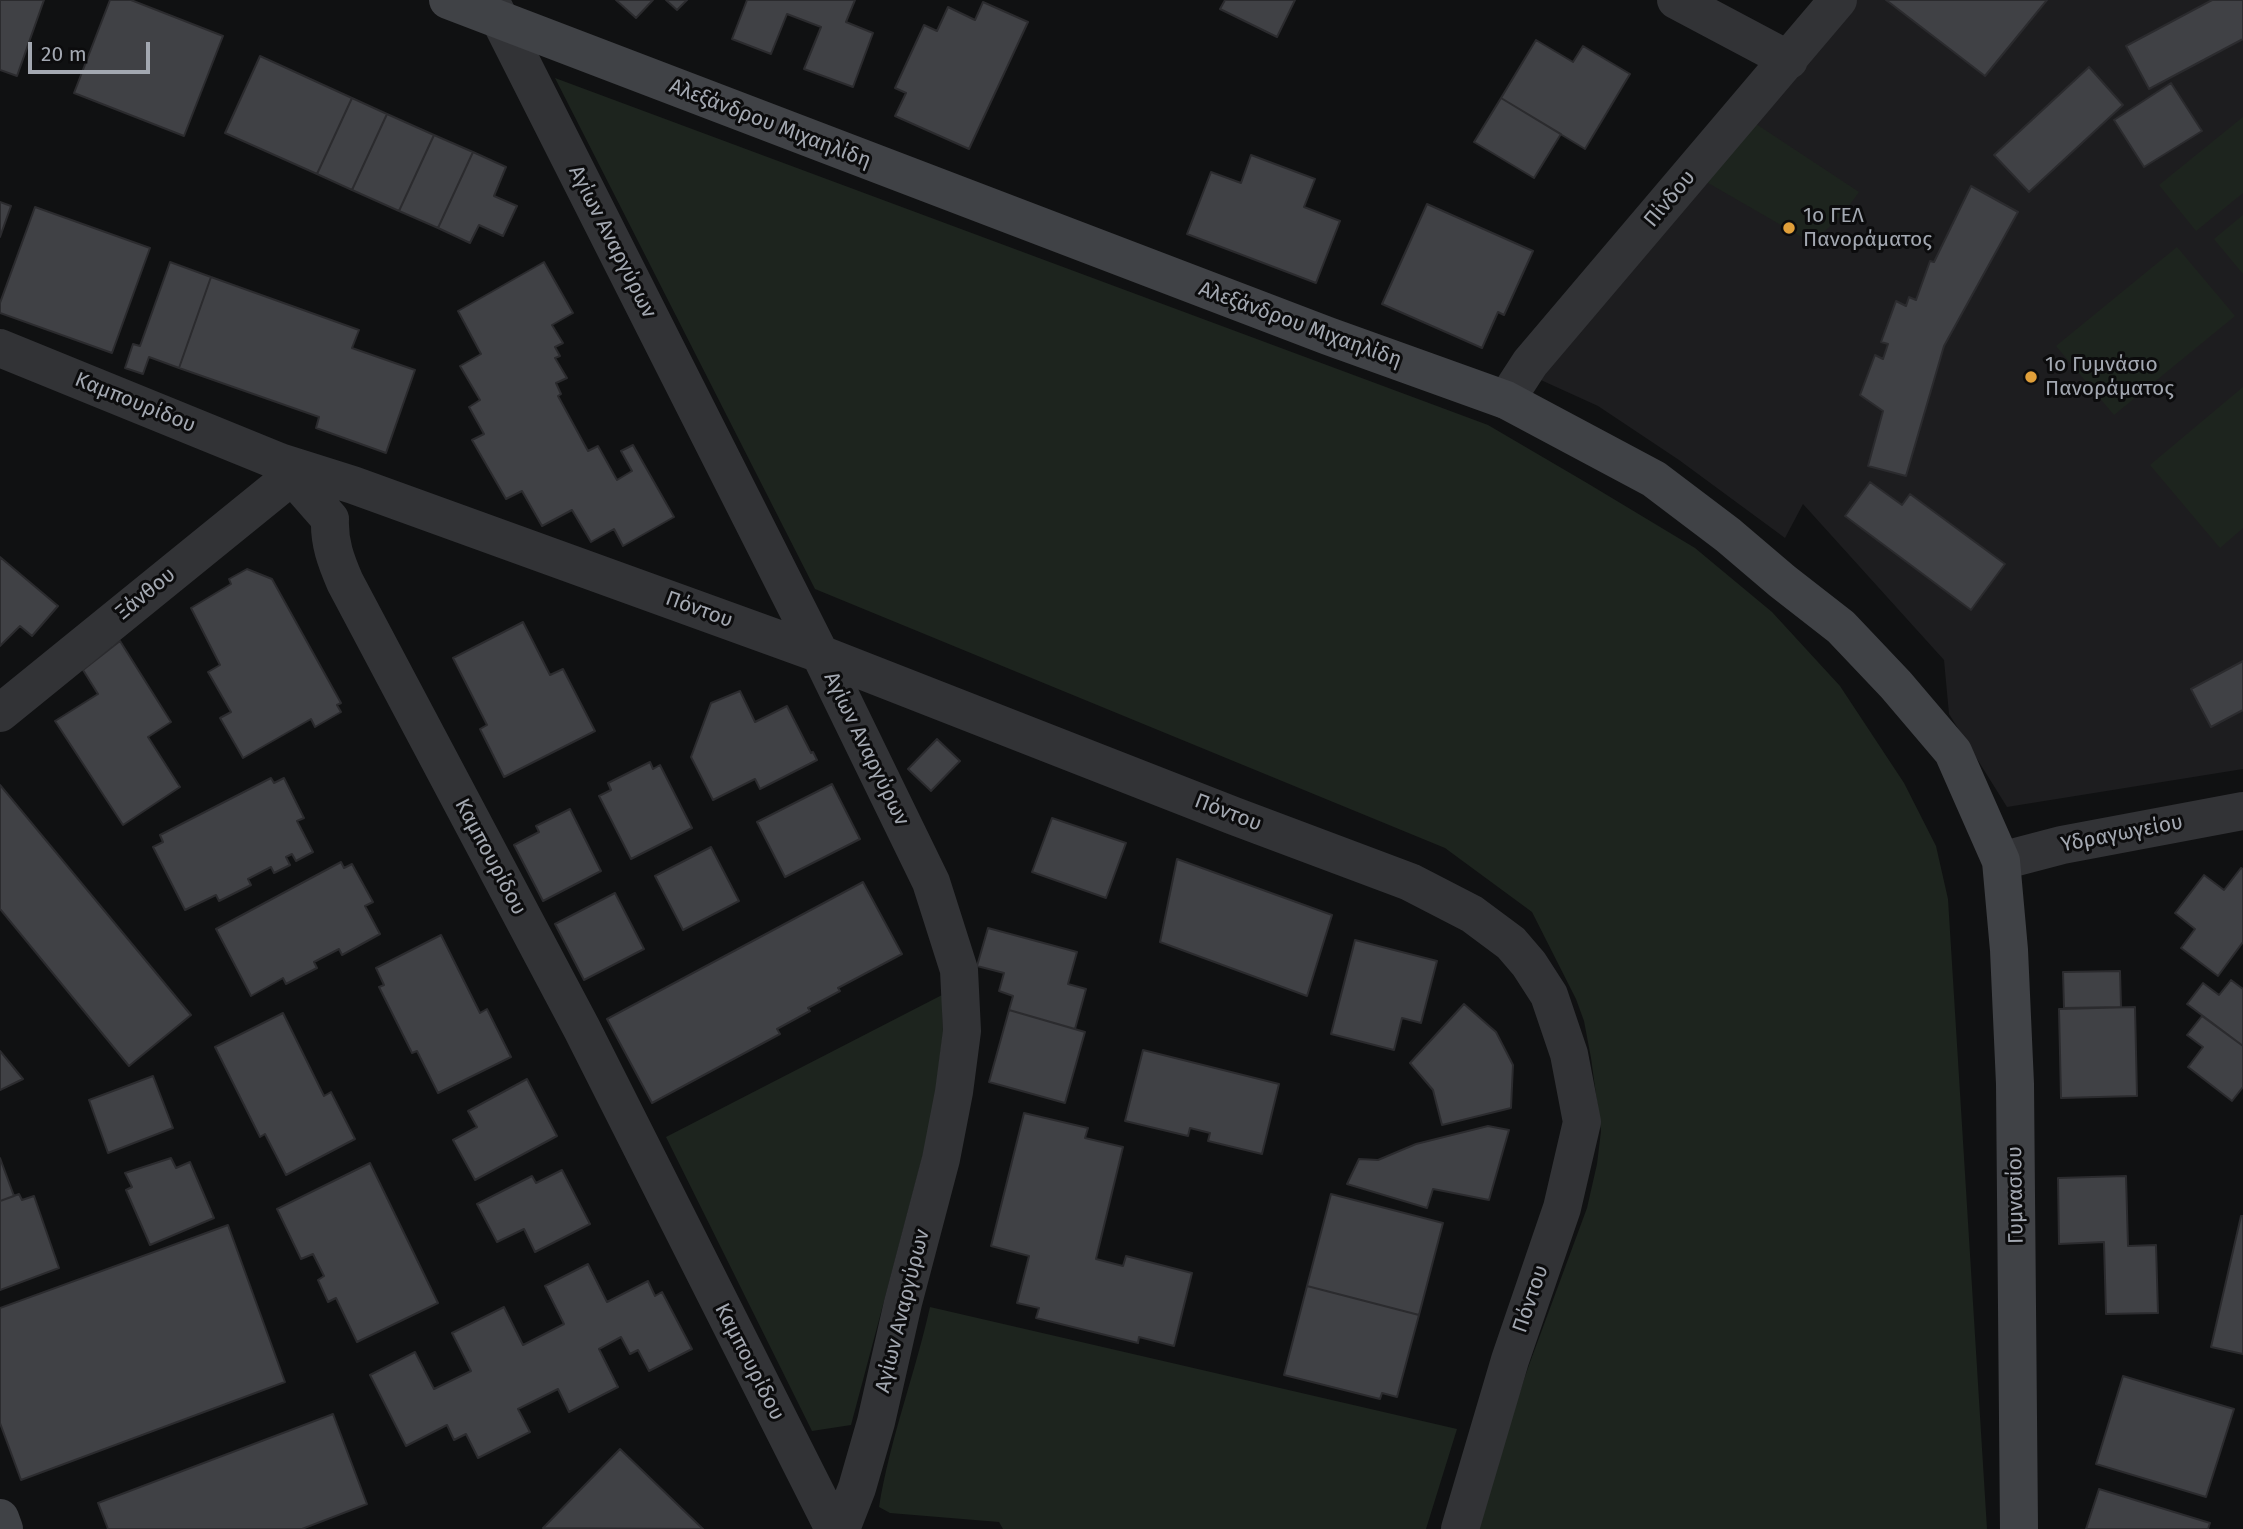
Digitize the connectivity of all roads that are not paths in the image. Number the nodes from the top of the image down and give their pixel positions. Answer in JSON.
{"nodes":[{"id":1,"x":448,"y":0,"type":"edge"},
{"id":2,"x":1676,"y":0,"type":"edge"},
{"id":3,"x":1838,"y":0,"type":"edge"},
{"id":4,"x":495,"y":10,"type":"edge"},
{"id":5,"x":1788,"y":60,"type":"junction"},
{"id":6,"x":0,"y":348,"type":"edge"},
{"id":7,"x":1506,"y":400,"type":"junction"},
{"id":8,"x":286,"y":469,"type":"junction"},
{"id":9,"x":353,"y":485,"type":"junction"},
{"id":10,"x":330,"y":519,"type":"junction"},
{"id":11,"x":820,"y":654,"type":"junction"},
{"id":12,"x":0,"y":713,"type":"edge"},
{"id":13,"x":2243,"y":811,"type":"edge"},
{"id":14,"x":2001,"y":861,"type":"junction"},
{"id":15,"x":0,"y":1518,"type":"edge"},
{"id":16,"x":4,"y":1529,"type":"edge"},
{"id":17,"x":834,"y":1529,"type":"edge"},
{"id":18,"x":841,"y":1529,"type":"edge"},
{"id":19,"x":1460,"y":1529,"type":"edge"},
{"id":20,"x":2019,"y":1529,"type":"edge"}],
"edges":[{"from":1,"to":4,"type":"street","name":"Aλεξάνδρου Mιχαηλίδη"},
{"from":2,"to":5,"type":"street"},
{"from":3,"to":5,"type":"street","name":"Πίνδου"},
{"from":4,"to":7,"type":"street","name":"Aλεξάνδρου Mιχαηλίδη"},
{"from":4,"to":11,"type":"street","name":"Αγίων Αναργύρων"},
{"from":5,"to":7,"type":"street","name":"Πίνδου"},
{"from":6,"to":8,"type":"street","name":"Καμπουρίδου"},
{"from":7,"to":14,"type":"street","name":"Aλεξάνδρου Mιχαηλίδη"},
{"from":8,"to":9,"type":"street","name":"Πόντου"},
{"from":8,"to":10,"type":"street","name":"Καμπουρίδου"},
{"from":8,"to":12,"type":"street","name":"Ξάνθου"},
{"from":9,"to":10,"type":"street"},
{"from":9,"to":11,"type":"street","name":"Πόντου"},
{"from":10,"to":17,"type":"street","name":"Καμπουρίδου"},
{"from":11,"to":18,"type":"street","name":"Αγίων Αναργύρων"},
{"from":11,"to":19,"type":"street","name":"Πόντου"},
{"from":13,"to":14,"type":"street","name":"Υδραγωγείου"},
{"from":14,"to":20,"type":"street","name":"Γυμνασίου"},
{"from":15,"to":16,"type":"street"}]}
